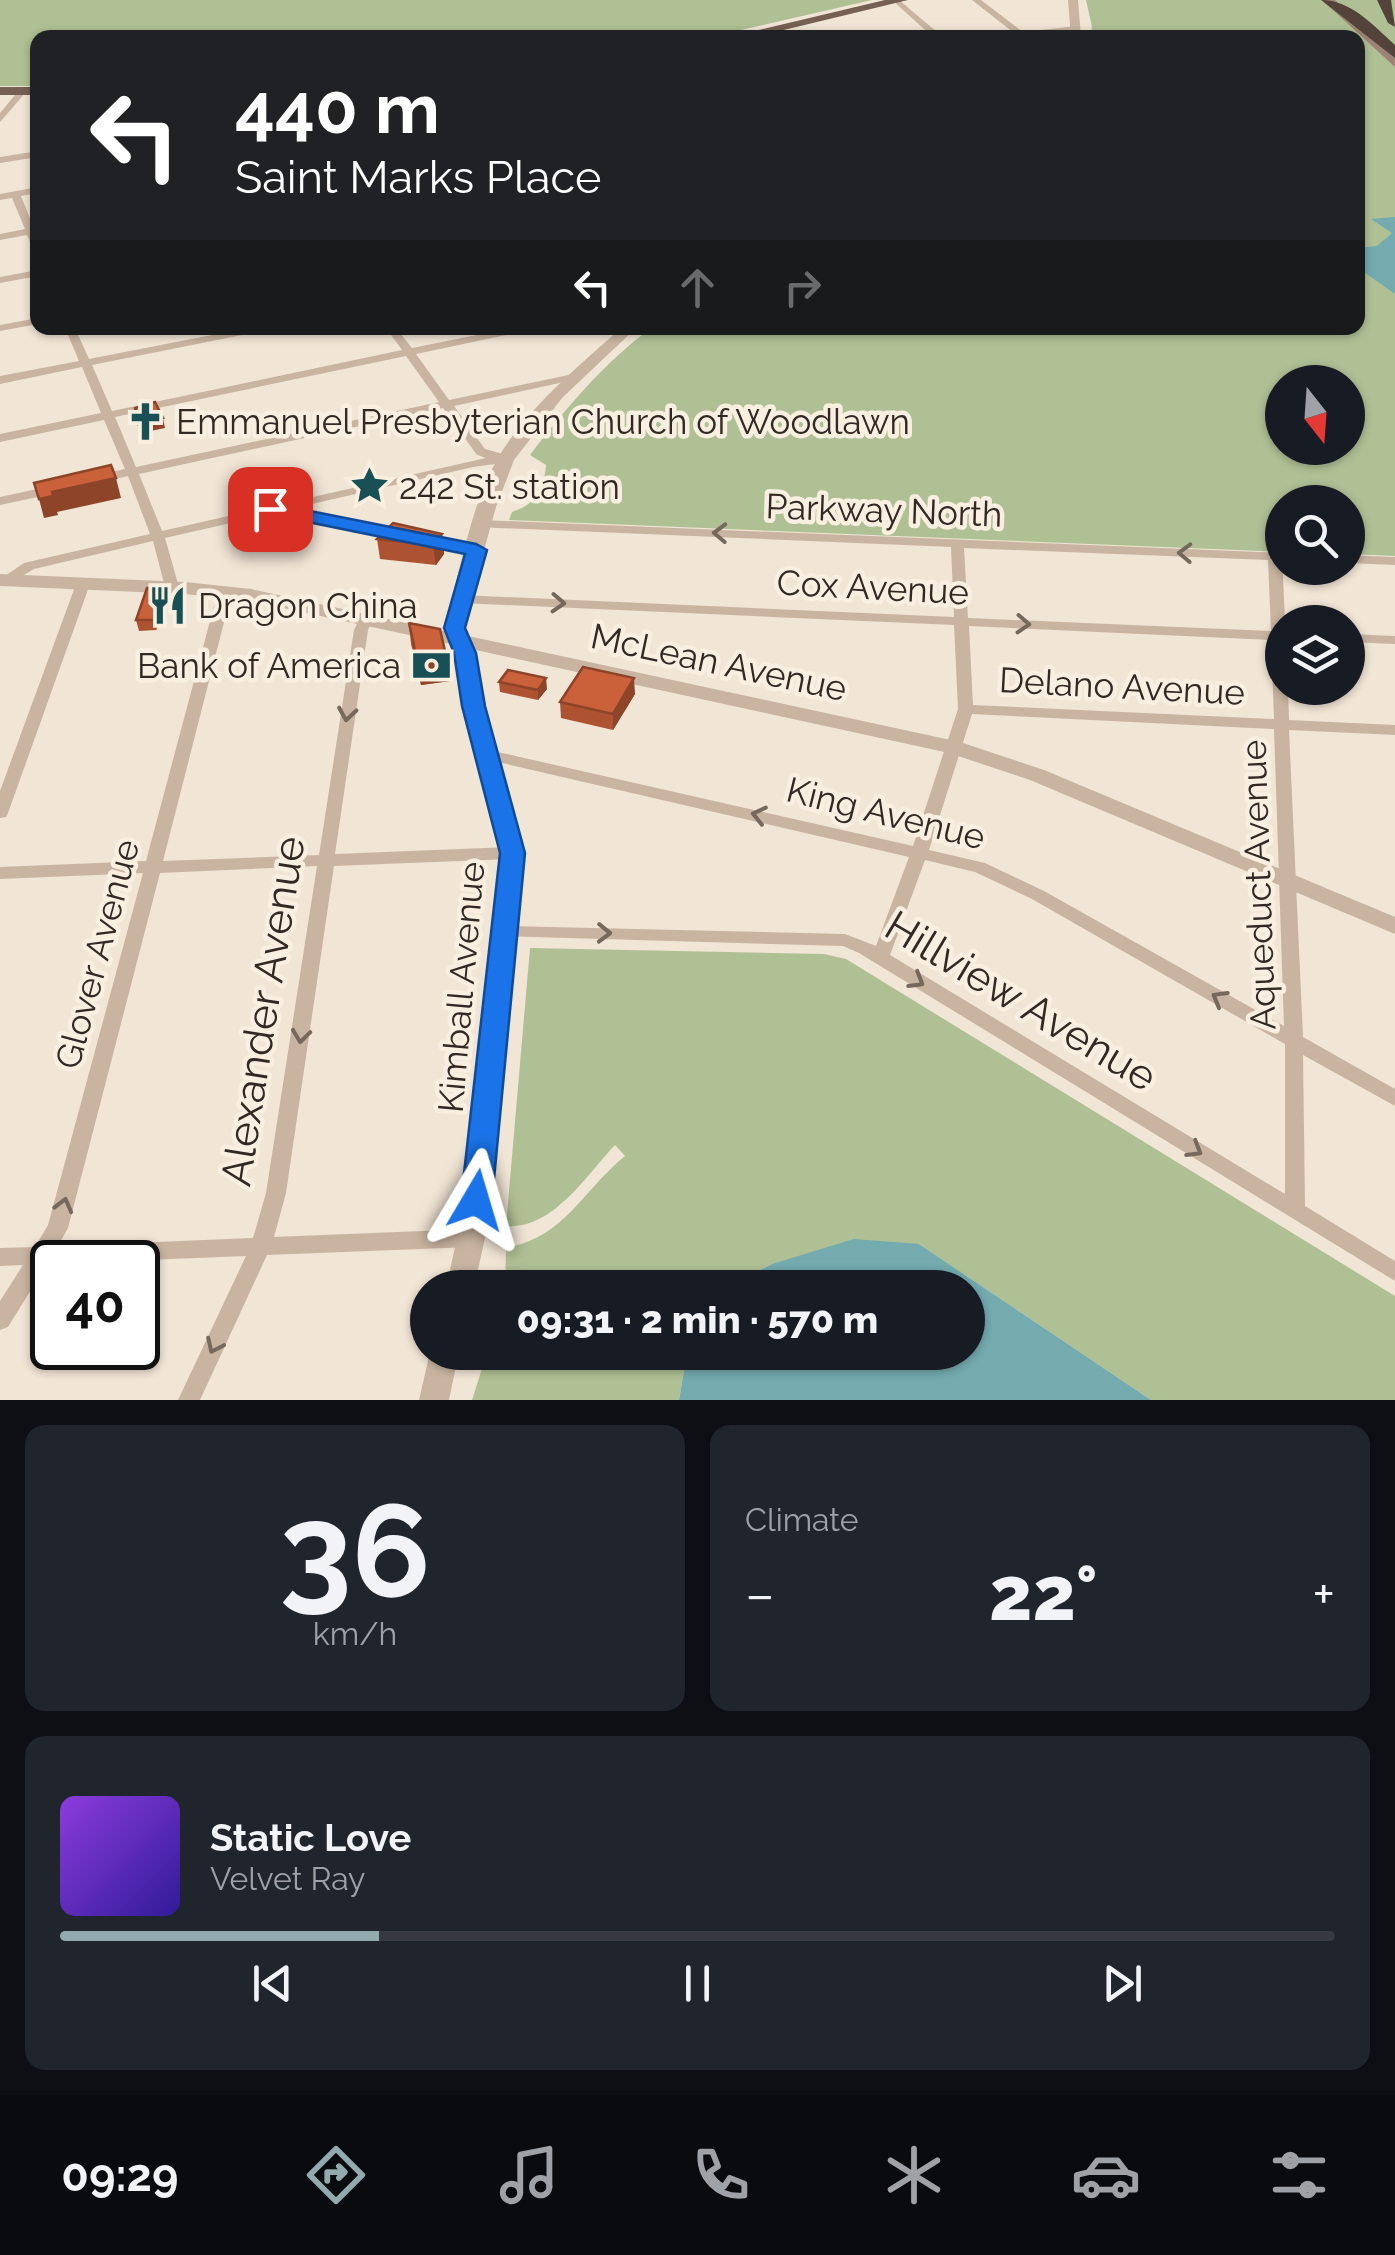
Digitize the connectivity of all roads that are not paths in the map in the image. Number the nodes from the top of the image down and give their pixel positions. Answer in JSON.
{"nodes":[{"id":1,"x":976,"y":0,"type":"edge"},
{"id":2,"x":1074,"y":0,"type":"edge"},
{"id":3,"x":1328,"y":0,"type":"edge"},
{"id":4,"x":1369,"y":0,"type":"edge"},
{"id":5,"x":898,"y":1,"type":"edge"},
{"id":6,"x":766,"y":30,"type":"edge"},
{"id":7,"x":931,"y":30,"type":"edge"},
{"id":8,"x":1017,"y":30,"type":"edge"},
{"id":9,"x":1076,"y":30,"type":"edge"},
{"id":10,"x":1360,"y":30,"type":"edge"},
{"id":11,"x":1365,"y":35,"type":"edge"},
{"id":12,"x":1395,"y":45,"type":"edge"},
{"id":13,"x":1395,"y":53,"type":"edge"},
{"id":14,"x":1395,"y":63,"type":"edge"},
{"id":15,"x":0,"y":91,"type":"edge"},
{"id":16,"x":30,"y":91,"type":"edge"},
{"id":17,"x":0,"y":120,"type":"edge"},
{"id":18,"x":30,"y":155,"type":"edge"},
{"id":19,"x":0,"y":160,"type":"edge"},
{"id":20,"x":30,"y":191,"type":"edge"},
{"id":21,"x":15,"y":194,"type":"junction"},
{"id":22,"x":0,"y":197,"type":"edge"},
{"id":23,"x":30,"y":223,"type":"edge"},
{"id":24,"x":30,"y":232,"type":"edge"},
{"id":25,"x":0,"y":237,"type":"edge"},
{"id":26,"x":30,"y":275,"type":"edge"},
{"id":27,"x":0,"y":280,"type":"edge"},
{"id":28,"x":30,"y":322,"type":"edge"},
{"id":29,"x":0,"y":328,"type":"edge"},
{"id":30,"x":73,"y":335,"type":"edge"},
{"id":31,"x":227,"y":335,"type":"edge"},
{"id":32,"x":396,"y":335,"type":"edge"},
{"id":33,"x":490,"y":335,"type":"edge"},
{"id":34,"x":621,"y":335,"type":"edge"},
{"id":35,"x":408,"y":352,"type":"junction"},
{"id":36,"x":85,"y":363,"type":"junction"},
{"id":37,"x":573,"y":377,"type":"junction"},
{"id":38,"x":0,"y":380,"type":"edge"},
{"id":39,"x":446,"y":403,"type":"junction"},
{"id":40,"x":106,"y":415,"type":"junction"},
{"id":41,"x":0,"y":438,"type":"edge"},
{"id":42,"x":506,"y":459,"type":"junction"},
{"id":43,"x":130,"y":472,"type":"junction"},
{"id":44,"x":0,"y":501,"type":"edge"},
{"id":45,"x":270,"y":509,"type":"junction"},
{"id":46,"x":482,"y":524,"type":"junction"},
{"id":47,"x":157,"y":535,"type":"junction"},
{"id":48,"x":957,"y":543,"type":"junction"},
{"id":49,"x":476,"y":550,"type":"junction"},
{"id":50,"x":1265,"y":555,"type":"edge"},
{"id":51,"x":1365,"y":560,"type":"edge"},
{"id":52,"x":1395,"y":561,"type":"edge"},
{"id":53,"x":4,"y":581,"type":"edge"},
{"id":54,"x":84,"y":584,"type":"junction"},
{"id":55,"x":172,"y":587,"type":"junction"},
{"id":56,"x":225,"y":591,"type":"junction"},
{"id":57,"x":460,"y":599,"type":"junction"},
{"id":58,"x":366,"y":619,"type":"junction"},
{"id":59,"x":961,"y":621,"type":"junction"},
{"id":60,"x":1265,"y":635,"type":"edge"},
{"id":61,"x":1365,"y":639,"type":"edge"},
{"id":62,"x":459,"y":640,"type":"junction"},
{"id":63,"x":1395,"y":640,"type":"edge"},
{"id":64,"x":1281,"y":705,"type":"edge"},
{"id":65,"x":966,"y":709,"type":"junction"},
{"id":66,"x":1281,"y":724,"type":"junction"},
{"id":67,"x":1395,"y":730,"type":"edge"},
{"id":68,"x":953,"y":747,"type":"junction"},
{"id":69,"x":489,"y":755,"type":"junction"},
{"id":70,"x":0,"y":814,"type":"edge"},
{"id":71,"x":920,"y":851,"type":"junction"},
{"id":72,"x":512,"y":853,"type":"junction"},
{"id":73,"x":324,"y":860,"type":"junction"},
{"id":74,"x":155,"y":867,"type":"junction"},
{"id":75,"x":0,"y":873,"type":"edge"},
{"id":76,"x":1285,"y":880,"type":"junction"},
{"id":77,"x":1395,"y":926,"type":"edge"},
{"id":78,"x":506,"y":932,"type":"junction"},
{"id":79,"x":880,"y":958,"type":"junction"},
{"id":80,"x":1294,"y":1042,"type":"junction"},
{"id":81,"x":1395,"y":1098,"type":"edge"},
{"id":82,"x":1295,"y":1212,"type":"junction"},
{"id":83,"x":471,"y":1238,"type":"junction"},
{"id":84,"x":49,"y":1240,"type":"edge"},
{"id":85,"x":260,"y":1249,"type":"junction"},
{"id":86,"x":160,"y":1252,"type":"edge"},
{"id":87,"x":30,"y":1256,"type":"edge"},
{"id":88,"x":0,"y":1258,"type":"edge"},
{"id":89,"x":30,"y":1268,"type":"edge"},
{"id":90,"x":464,"y":1270,"type":"edge"},
{"id":91,"x":1395,"y":1272,"type":"edge"},
{"id":92,"x":0,"y":1320,"type":"edge"},
{"id":93,"x":441,"y":1370,"type":"edge"},
{"id":94,"x":188,"y":1400,"type":"edge"},
{"id":95,"x":434,"y":1400,"type":"edge"}],
"edges":[{"from":1,"to":8,"type":"street"},
{"from":2,"to":9,"type":"street"},
{"from":3,"to":10,"type":"main road"},
{"from":3,"to":13,"type":"highway"},
{"from":4,"to":12,"type":"highway"},
{"from":5,"to":6,"type":"main road"},
{"from":5,"to":7,"type":"street"},
{"from":11,"to":14,"type":"main road"},
{"from":15,"to":16,"type":"main road"},
{"from":16,"to":17,"type":"street"},
{"from":18,"to":19,"type":"street"},
{"from":20,"to":21,"type":"street"},
{"from":21,"to":22,"type":"street"},
{"from":21,"to":23,"type":"street"},
{"from":24,"to":25,"type":"street"},
{"from":26,"to":27,"type":"street"},
{"from":28,"to":29,"type":"street"},
{"from":30,"to":36,"type":"street"},
{"from":31,"to":36,"type":"street"},
{"from":32,"to":35,"type":"street"},
{"from":33,"to":35,"type":"street"},
{"from":34,"to":37,"type":"street","name":"Kimball Avenue"},
{"from":35,"to":39,"type":"street"},
{"from":35,"to":40,"type":"street"},
{"from":36,"to":38,"type":"street"},
{"from":36,"to":40,"type":"street"},
{"from":37,"to":39,"type":"street"},
{"from":37,"to":42,"type":"street","name":"Kimball Avenue"},
{"from":39,"to":42,"type":"street"},
{"from":39,"to":43,"type":"street"},
{"from":40,"to":41,"type":"street"},
{"from":40,"to":43,"type":"street"},
{"from":42,"to":45,"type":"street"},
{"from":42,"to":46,"type":"street","name":"Kimball Avenue"},
{"from":43,"to":44,"type":"street"},
{"from":43,"to":47,"type":"street"},
{"from":45,"to":47,"type":"street"},
{"from":45,"to":49,"type":"street"},
{"from":48,"to":46,"type":"street","name":"Parkway North","one_way":true},
{"from":46,"to":49,"type":"street","name":"Kimball Avenue"},
{"from":47,"to":53,"type":"street"},
{"from":47,"to":55,"type":"street"},
{"from":50,"to":48,"type":"street","name":"Parkway North","one_way":true},
{"from":48,"to":59,"type":"street"},
{"from":49,"to":57,"type":"street","name":"Kimball Avenue"},
{"from":51,"to":52,"type":"street"},
{"from":53,"to":54,"type":"street","name":"McLean Avenue"},
{"from":54,"to":55,"type":"street","name":"McLean Avenue"},
{"from":54,"to":70,"type":"street"},
{"from":55,"to":56,"type":"street","name":"McLean Avenue"},
{"from":56,"to":58,"type":"street","name":"McLean Avenue"},
{"from":56,"to":74,"type":"street","name":"Glover Avenue"},
{"from":57,"to":59,"type":"street","name":"Cox Avenue","one_way":true},
{"from":57,"to":62,"type":"street","name":"Kimball Avenue"},
{"from":58,"to":62,"type":"street","name":"McLean Avenue"},
{"from":58,"to":73,"type":"street","name":"Alexander Avenue","one_way":true},
{"from":59,"to":60,"type":"street","name":"Cox Avenue","one_way":true},
{"from":59,"to":65,"type":"street"},
{"from":61,"to":63,"type":"street"},
{"from":62,"to":68,"type":"street","name":"McLean Avenue"},
{"from":62,"to":69,"type":"street","name":"Kimball Avenue"},
{"from":64,"to":66,"type":"street","name":"Aqueduct Avenue"},
{"from":65,"to":66,"type":"street","name":"Delano Avenue"},
{"from":65,"to":68,"type":"street"},
{"from":66,"to":67,"type":"street","name":"Delano Avenue"},
{"from":66,"to":76,"type":"street","name":"Aqueduct Avenue"},
{"from":68,"to":71,"type":"street"},
{"from":68,"to":76,"type":"street","name":"McLean Avenue"},
{"from":71,"to":69,"type":"street","name":"King Avenue","one_way":true},
{"from":69,"to":72,"type":"street","name":"Kimball Avenue"},
{"from":71,"to":79,"type":"street"},
{"from":80,"to":71,"type":"street","name":"King Avenue","one_way":true},
{"from":72,"to":73,"type":"street"},
{"from":72,"to":78,"type":"street","name":"Kimball Avenue"},
{"from":73,"to":74,"type":"street"},
{"from":73,"to":85,"type":"street","name":"Alexander Avenue","one_way":true},
{"from":74,"to":75,"type":"street"},
{"from":84,"to":74,"type":"street","name":"Glover Avenue","one_way":true},
{"from":76,"to":77,"type":"street","name":"McLean Avenue"},
{"from":76,"to":80,"type":"street","name":"Aqueduct Avenue"},
{"from":78,"to":79,"type":"street","name":"Hillview Avenue","one_way":true},
{"from":78,"to":83,"type":"street","name":"Kimball Avenue"},
{"from":79,"to":82,"type":"street","name":"Hillview Avenue","one_way":true},
{"from":80,"to":81,"type":"street","name":"King Avenue"},
{"from":80,"to":82,"type":"street","name":"Aqueduct Avenue"},
{"from":82,"to":91,"type":"street","name":"Hillview Avenue"},
{"from":83,"to":85,"type":"street"},
{"from":83,"to":90,"type":"street","name":"Kimball Avenue"},
{"from":85,"to":86,"type":"street"},
{"from":85,"to":94,"type":"street","name":"Alexander Avenue","one_way":true},
{"from":87,"to":88,"type":"street"},
{"from":89,"to":92,"type":"street","name":"Glover Avenue"},
{"from":93,"to":95,"type":"street"}]}
